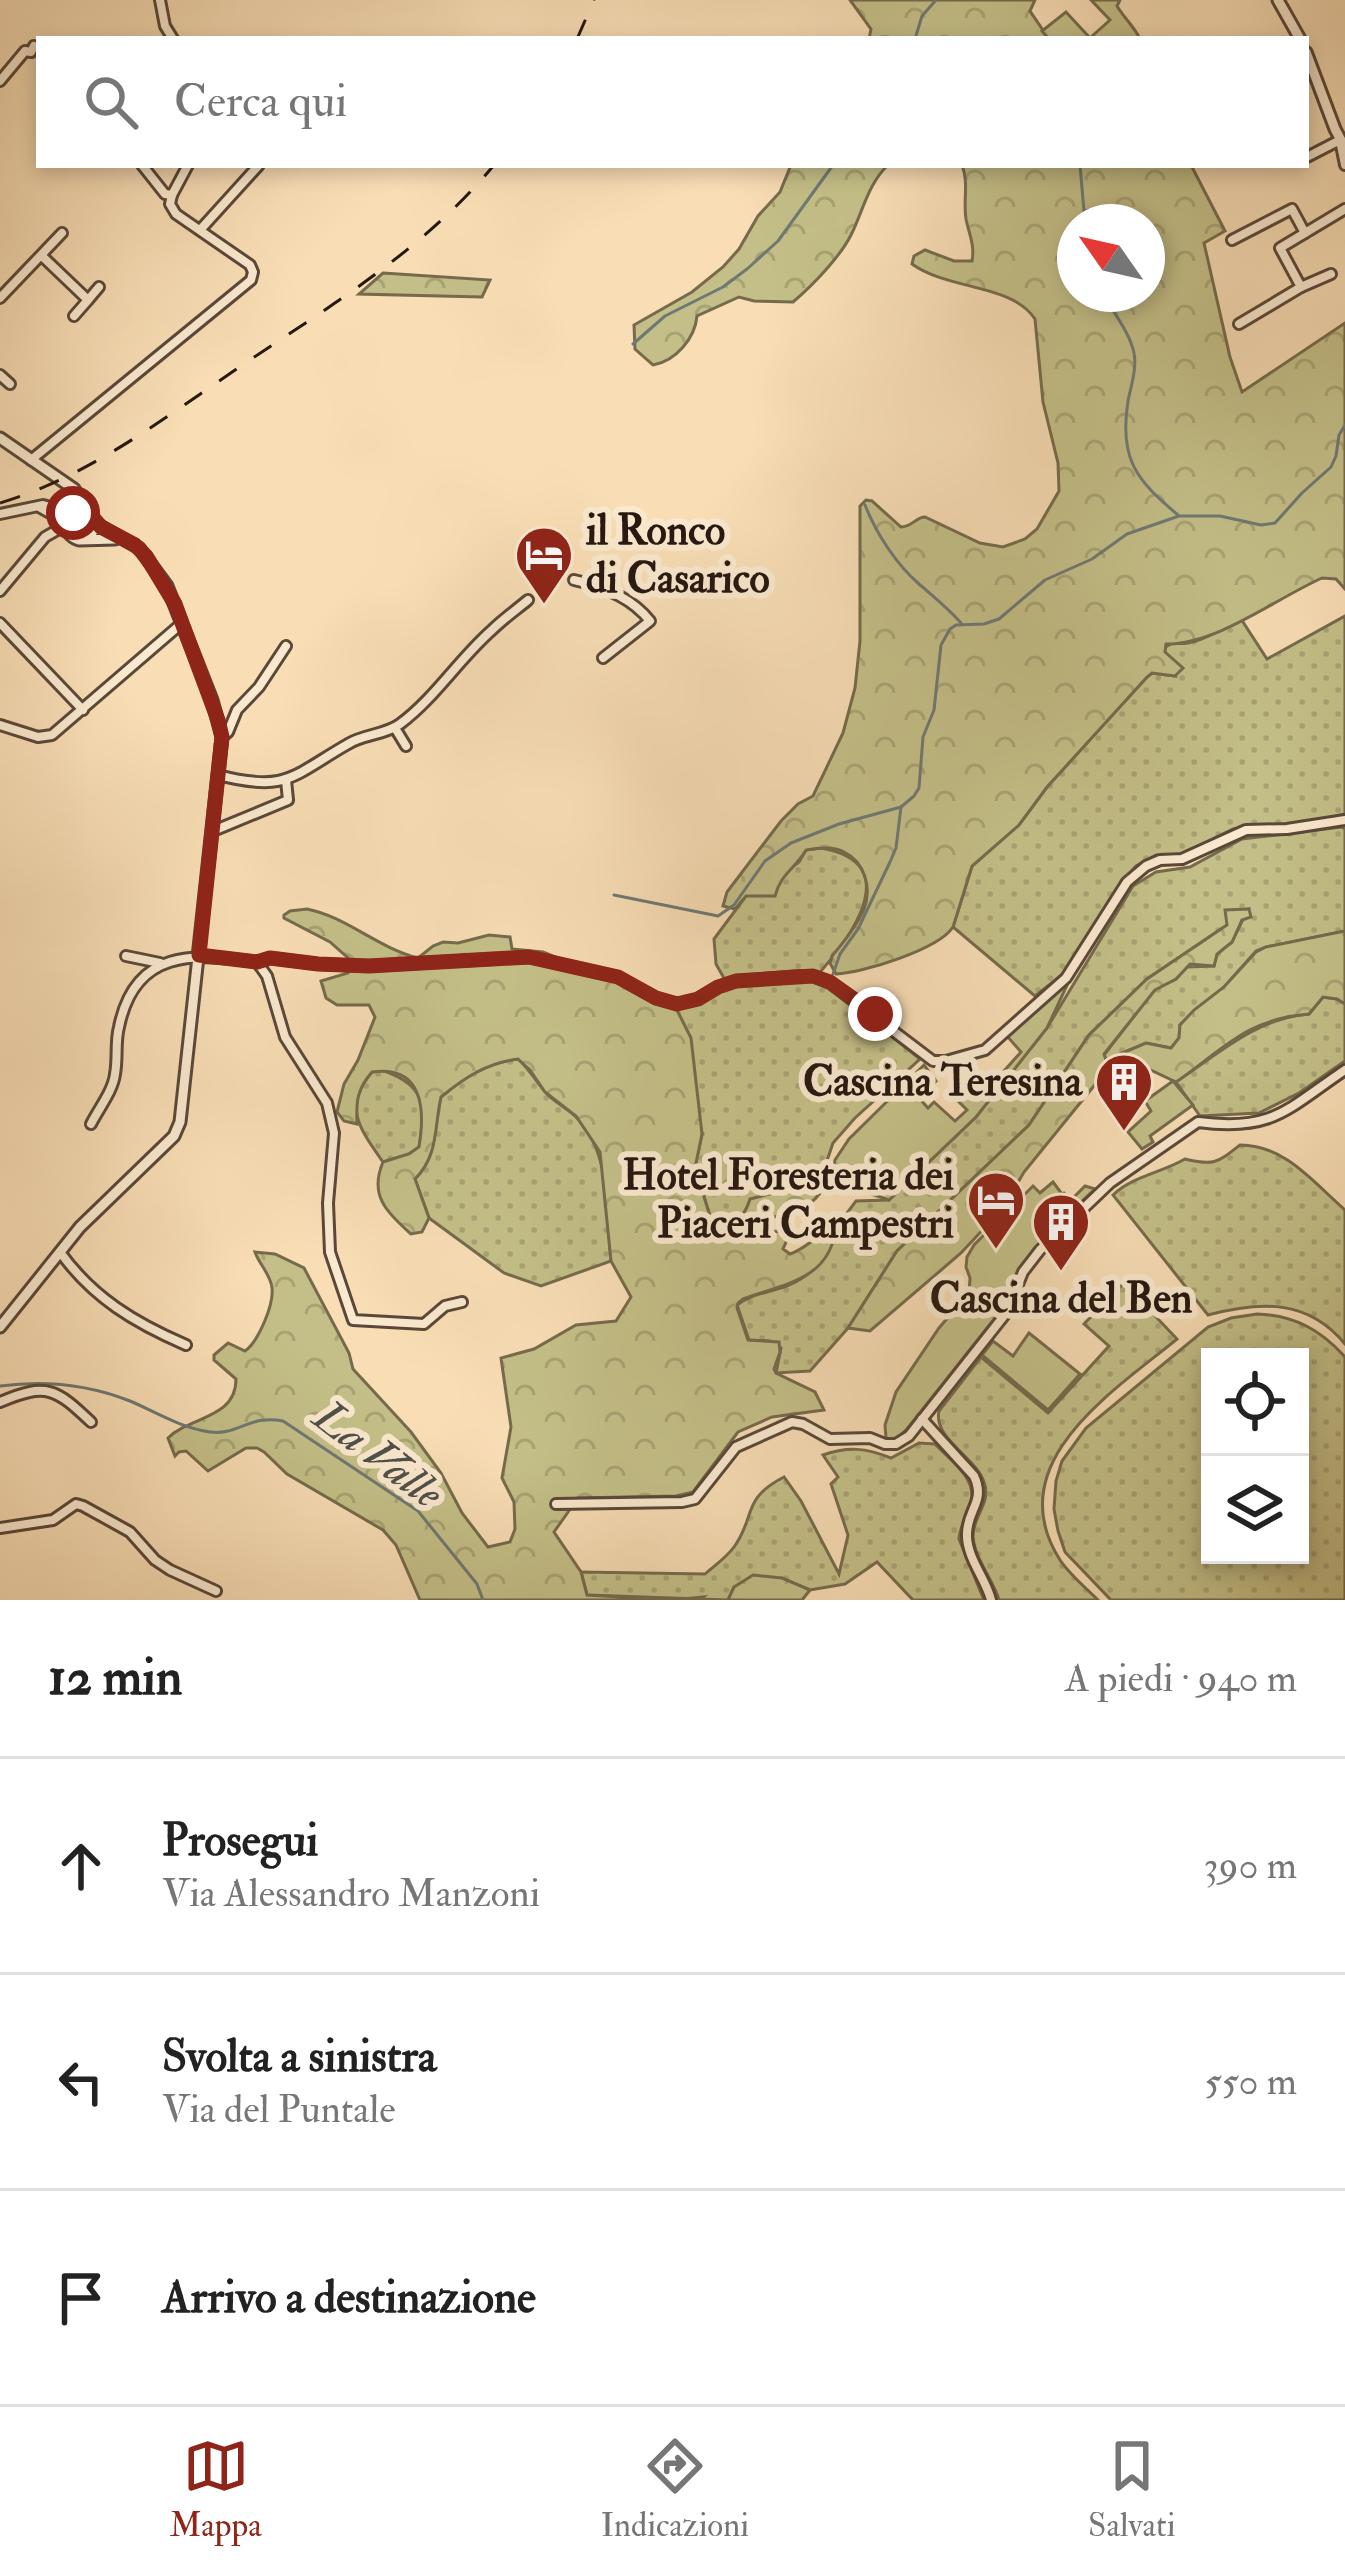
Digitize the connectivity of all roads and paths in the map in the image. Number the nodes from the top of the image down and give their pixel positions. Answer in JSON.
{"nodes":[{"id":1,"x":160,"y":0,"type":"edge"},
{"id":2,"x":1278,"y":0,"type":"edge"},
{"id":3,"x":171,"y":36,"type":"edge"},
{"id":4,"x":1298,"y":36,"type":"edge"},
{"id":5,"x":33,"y":48,"type":"edge"},
{"id":6,"x":1309,"y":60,"type":"edge"},
{"id":7,"x":0,"y":81,"type":"edge"},
{"id":8,"x":1342,"y":144,"type":"edge"},
{"id":9,"x":1309,"y":156,"type":"edge"},
{"id":10,"x":1345,"y":165,"type":"edge"},
{"id":11,"x":145,"y":168,"type":"edge"},
{"id":12,"x":186,"y":168,"type":"edge"},
{"id":13,"x":256,"y":168,"type":"edge"},
{"id":14,"x":169,"y":195,"type":"junction"},
{"id":15,"x":1345,"y":209,"type":"edge"},
{"id":16,"x":200,"y":230,"type":"junction"},
{"id":17,"x":62,"y":233,"type":"dead end"},
{"id":18,"x":1306,"y":233,"type":"junction"},
{"id":19,"x":1232,"y":239,"type":"dead end"},
{"id":20,"x":42,"y":256,"type":"junction"},
{"id":21,"x":1331,"y":274,"type":"dead end"},
{"id":22,"x":99,"y":287,"type":"dead end"},
{"id":23,"x":1301,"y":287,"type":"junction"},
{"id":24,"x":0,"y":298,"type":"edge"},
{"id":25,"x":88,"y":301,"type":"junction"},
{"id":26,"x":74,"y":316,"type":"dead end"},
{"id":27,"x":1239,"y":324,"type":"dead end"},
{"id":28,"x":0,"y":374,"type":"edge"},
{"id":29,"x":10,"y":384,"type":"dead end"},
{"id":30,"x":1,"y":440,"type":"edge"},
{"id":31,"x":31,"y":460,"type":"junction"},
{"id":32,"x":65,"y":483,"type":"junction"},
{"id":33,"x":0,"y":514,"type":"edge"},
{"id":34,"x":92,"y":518,"type":"junction"},
{"id":35,"x":69,"y":522,"type":"junction"},
{"id":36,"x":86,"y":538,"type":"junction"},
{"id":37,"x":121,"y":538,"type":"junction"},
{"id":38,"x":574,"y":580,"type":"dead end"},
{"id":39,"x":0,"y":591,"type":"edge"},
{"id":40,"x":528,"y":600,"type":"dead end"},
{"id":41,"x":0,"y":623,"type":"edge"},
{"id":42,"x":181,"y":624,"type":"junction"},
{"id":43,"x":286,"y":646,"type":"dead end"},
{"id":44,"x":603,"y":658,"type":"dead end"},
{"id":45,"x":83,"y":710,"type":"junction"},
{"id":46,"x":0,"y":725,"type":"edge"},
{"id":47,"x":395,"y":728,"type":"junction"},
{"id":48,"x":222,"y":737,"type":"junction"},
{"id":49,"x":406,"y":746,"type":"dead end"},
{"id":50,"x":218,"y":775,"type":"junction"},
{"id":51,"x":286,"y":780,"type":"junction"},
{"id":52,"x":1345,"y":820,"type":"edge"},
{"id":53,"x":213,"y":831,"type":"junction"},
{"id":54,"x":199,"y":955,"type":"junction"},
{"id":55,"x":126,"y":956,"type":"dead end"},
{"id":56,"x":257,"y":962,"type":"junction"},
{"id":57,"x":161,"y":964,"type":"junction"},
{"id":58,"x":1345,"y":1070,"type":"edge"},
{"id":59,"x":91,"y":1124,"type":"dead end"},
{"id":60,"x":59,"y":1251,"type":"junction"},
{"id":61,"x":462,"y":1302,"type":"dead end"},
{"id":62,"x":0,"y":1327,"type":"edge"},
{"id":63,"x":187,"y":1345,"type":"dead end"},
{"id":64,"x":0,"y":1402,"type":"edge"},
{"id":65,"x":922,"y":1419,"type":"junction"},
{"id":66,"x":91,"y":1422,"type":"dead end"},
{"id":67,"x":556,"y":1504,"type":"dead end"},
{"id":68,"x":0,"y":1528,"type":"edge"},
{"id":69,"x":216,"y":1591,"type":"dead end"},
{"id":70,"x":992,"y":1600,"type":"edge"}],
"edges":[{"from":1,"to":3,"type":"street"},
{"from":2,"to":4,"type":"street"},
{"from":5,"to":7,"type":"street"},
{"from":6,"to":8,"type":"street"},
{"from":8,"to":9,"type":"street"},
{"from":8,"to":10,"type":"street"},
{"from":11,"to":14,"type":"street"},
{"from":12,"to":14,"type":"street"},
{"from":13,"to":16,"type":"street"},
{"from":14,"to":16,"type":"street"},
{"from":15,"to":18,"type":"street"},
{"from":16,"to":31,"type":"street"},
{"from":17,"to":20,"type":"street"},
{"from":18,"to":19,"type":"street"},
{"from":18,"to":23,"type":"street"},
{"from":20,"to":24,"type":"street"},
{"from":20,"to":25,"type":"street"},
{"from":21,"to":23,"type":"street"},
{"from":22,"to":25,"type":"street"},
{"from":23,"to":27,"type":"street"},
{"from":25,"to":26,"type":"street"},
{"from":28,"to":29,"type":"street"},
{"from":30,"to":31,"type":"street"},
{"from":31,"to":32,"type":"street"},
{"from":32,"to":34,"type":"street"},
{"from":32,"to":35,"type":"street"},
{"from":33,"to":35,"type":"street"},
{"from":34,"to":35,"type":"street"},
{"from":34,"to":36,"type":"street"},
{"from":34,"to":37,"type":"street"},
{"from":35,"to":36,"type":"street"},
{"from":35,"to":39,"type":"street"},
{"from":36,"to":37,"type":"street"},
{"from":37,"to":42,"type":"street"},
{"from":38,"to":44,"type":"street"},
{"from":40,"to":47,"type":"street"},
{"from":41,"to":45,"type":"street"},
{"from":42,"to":45,"type":"street"},
{"from":42,"to":48,"type":"street"},
{"from":43,"to":48,"type":"street"},
{"from":45,"to":46,"type":"street"},
{"from":47,"to":49,"type":"street"},
{"from":47,"to":51,"type":"street"},
{"from":48,"to":50,"type":"street"},
{"from":50,"to":51,"type":"street"},
{"from":50,"to":53,"type":"street"},
{"from":51,"to":53,"type":"street"},
{"from":52,"to":56,"type":"street"},
{"from":53,"to":54,"type":"street"},
{"from":54,"to":56,"type":"street"},
{"from":54,"to":57,"type":"street"},
{"from":54,"to":60,"type":"street"},
{"from":55,"to":57,"type":"street"},
{"from":56,"to":61,"type":"street"},
{"from":57,"to":59,"type":"street"},
{"from":58,"to":65,"type":"street"},
{"from":60,"to":62,"type":"street"},
{"from":60,"to":63,"type":"street"},
{"from":64,"to":66,"type":"street"},
{"from":65,"to":67,"type":"street"},
{"from":65,"to":70,"type":"street"},
{"from":68,"to":69,"type":"street"}]}
